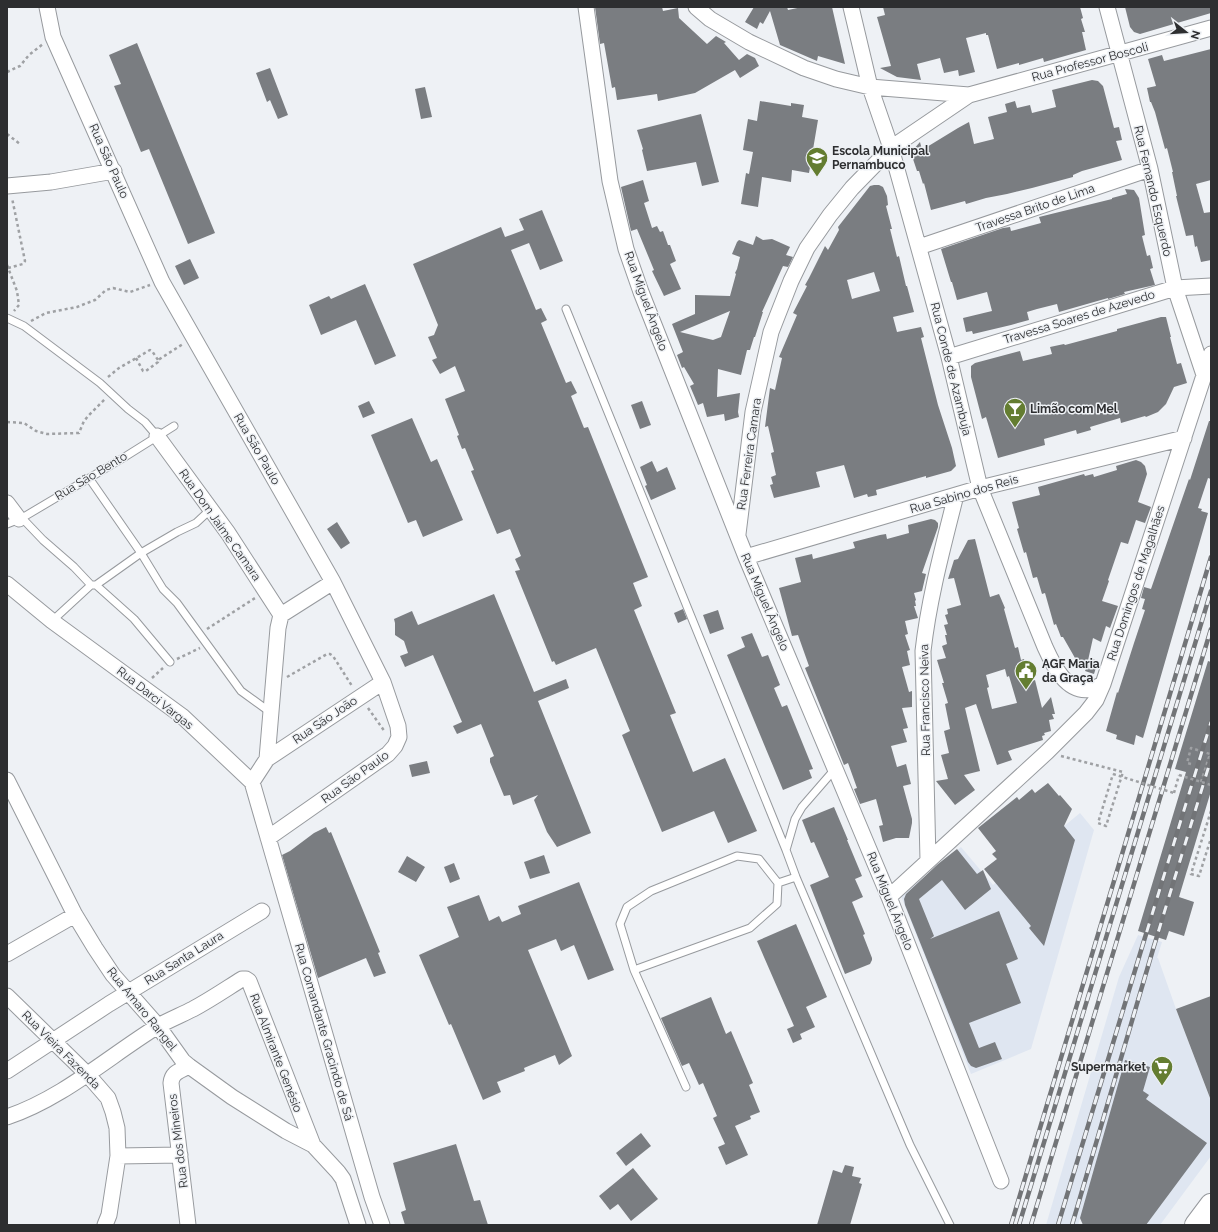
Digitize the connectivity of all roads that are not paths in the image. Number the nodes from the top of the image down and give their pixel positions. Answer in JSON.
{"nodes":[{"id":1,"x":47,"y":7,"type":"edge"},
{"id":2,"x":586,"y":7,"type":"edge"},
{"id":3,"x":696,"y":7,"type":"edge"},
{"id":4,"x":851,"y":7,"type":"edge"},
{"id":5,"x":1107,"y":7,"type":"edge"},
{"id":6,"x":1211,"y":28,"type":"edge"},
{"id":7,"x":1119,"y":54,"type":"junction"},
{"id":8,"x":870,"y":87,"type":"junction"},
{"id":9,"x":969,"y":95,"type":"junction"},
{"id":10,"x":891,"y":148,"type":"junction"},
{"id":11,"x":1150,"y":169,"type":"junction"},
{"id":12,"x":114,"y":171,"type":"junction"},
{"id":13,"x":8,"y":186,"type":"edge"},
{"id":14,"x":919,"y":247,"type":"junction"},
{"id":15,"x":1211,"y":286,"type":"edge"},
{"id":16,"x":1175,"y":288,"type":"junction"},
{"id":17,"x":566,"y":309,"type":"dead end"},
{"id":18,"x":7,"y":318,"type":"edge"},
{"id":19,"x":1211,"y":354,"type":"edge"},
{"id":20,"x":949,"y":356,"type":"junction"},
{"id":21,"x":1204,"y":375,"type":"junction"},
{"id":22,"x":174,"y":426,"type":"dead end"},
{"id":23,"x":157,"y":436,"type":"junction"},
{"id":24,"x":1184,"y":438,"type":"junction"},
{"id":25,"x":89,"y":478,"type":"junction"},
{"id":26,"x":980,"y":488,"type":"junction"},
{"id":27,"x":956,"y":495,"type":"junction"},
{"id":28,"x":7,"y":503,"type":"edge"},
{"id":29,"x":211,"y":509,"type":"junction"},
{"id":30,"x":16,"y":520,"type":"edge"},
{"id":31,"x":738,"y":537,"type":"junction"},
{"id":32,"x":141,"y":553,"type":"junction"},
{"id":33,"x":746,"y":557,"type":"junction"},
{"id":34,"x":333,"y":582,"type":"junction"},
{"id":35,"x":7,"y":584,"type":"edge"},
{"id":36,"x":94,"y":585,"type":"junction"},
{"id":37,"x":281,"y":615,"type":"junction"},
{"id":38,"x":52,"y":621,"type":"junction"},
{"id":39,"x":170,"y":662,"type":"dead end"},
{"id":40,"x":383,"y":682,"type":"junction"},
{"id":41,"x":1103,"y":684,"type":"junction"},
{"id":42,"x":271,"y":712,"type":"junction"},
{"id":43,"x":267,"y":759,"type":"junction"},
{"id":44,"x":835,"y":768,"type":"junction"},
{"id":45,"x":7,"y":780,"type":"edge"},
{"id":46,"x":252,"y":782,"type":"junction"},
{"id":47,"x":268,"y":838,"type":"junction"},
{"id":48,"x":786,"y":850,"type":"junction"},
{"id":49,"x":928,"y":860,"type":"junction"},
{"id":50,"x":796,"y":877,"type":"junction"},
{"id":51,"x":778,"y":883,"type":"junction"},
{"id":52,"x":889,"y":897,"type":"junction"},
{"id":53,"x":262,"y":910,"type":"dead end"},
{"id":54,"x":75,"y":915,"type":"junction"},
{"id":55,"x":7,"y":954,"type":"edge"},
{"id":56,"x":634,"y":970,"type":"junction"},
{"id":57,"x":128,"y":993,"type":"junction"},
{"id":58,"x":7,"y":996,"type":"edge"},
{"id":59,"x":158,"y":1026,"type":"junction"},
{"id":60,"x":52,"y":1040,"type":"junction"},
{"id":61,"x":189,"y":1066,"type":"junction"},
{"id":62,"x":7,"y":1071,"type":"edge"},
{"id":63,"x":88,"y":1074,"type":"junction"},
{"id":64,"x":686,"y":1087,"type":"dead end"},
{"id":65,"x":7,"y":1117,"type":"edge"},
{"id":66,"x":313,"y":1145,"type":"junction"},
{"id":67,"x":180,"y":1155,"type":"junction"},
{"id":68,"x":118,"y":1156,"type":"junction"},
{"id":69,"x":1001,"y":1181,"type":"dead end"},
{"id":70,"x":1211,"y":1205,"type":"edge"},
{"id":71,"x":105,"y":1225,"type":"edge"},
{"id":72,"x":188,"y":1225,"type":"edge"},
{"id":73,"x":358,"y":1225,"type":"edge"},
{"id":74,"x":382,"y":1225,"type":"edge"},
{"id":75,"x":950,"y":1225,"type":"edge"},
{"id":76,"x":1196,"y":1225,"type":"edge"}],
"edges":[{"from":1,"to":12,"type":"street","name":"Rua São Paulo"},
{"from":2,"to":31,"type":"street","name":"Rua Miguel Ângelo"},
{"from":3,"to":8,"type":"street","name":"Rua Professor Boscoli"},
{"from":4,"to":8,"type":"street","name":"Rua Conde de Azambuja"},
{"from":5,"to":7,"type":"street","name":"Rua Fernando Esquerdo"},
{"from":6,"to":7,"type":"street","name":"Rua Professor Boscoli"},
{"from":7,"to":9,"type":"street","name":"Rua Professor Boscoli"},
{"from":7,"to":11,"type":"street","name":"Rua Fernando Esquerdo"},
{"from":8,"to":9,"type":"street","name":"Rua Professor Boscoli"},
{"from":8,"to":10,"type":"street","name":"Rua Conde de Azambuja"},
{"from":9,"to":10,"type":"street","name":"Rua Professor Boscoli"},
{"from":10,"to":14,"type":"street","name":"Rua Conde de Azambuja"},
{"from":10,"to":31,"type":"street","name":"Rua Ferreira Camara"},
{"from":11,"to":14,"type":"street","name":"Travessa Brito de Lima"},
{"from":11,"to":16,"type":"street","name":"Rua Fernando Esquerdo"},
{"from":12,"to":13,"type":"street"},
{"from":12,"to":34,"type":"street","name":"Rua São Paulo"},
{"from":14,"to":20,"type":"street","name":"Rua Conde de Azambuja"},
{"from":15,"to":16,"type":"street","name":"Travessa Soares de Azevedo"},
{"from":16,"to":20,"type":"street","name":"Travessa Soares de Azevedo"},
{"from":16,"to":21,"type":"street","name":"Rua Fernando Esquerdo"},
{"from":17,"to":48,"type":"lane"},
{"from":18,"to":23,"type":"lane"},
{"from":19,"to":21,"type":"street","name":"Rua Domingos de Magalhães"},
{"from":20,"to":26,"type":"street","name":"Rua Conde de Azambuja"},
{"from":21,"to":24,"type":"street","name":"Rua Domingos de Magalhães"},
{"from":22,"to":23,"type":"lane","name":"Rua São Bento"},
{"from":23,"to":25,"type":"lane","name":"Rua São Bento"},
{"from":23,"to":29,"type":"street","name":"Rua Dom Jaime Camara"},
{"from":24,"to":26,"type":"street","name":"Rua Sabino dos Reis"},
{"from":24,"to":41,"type":"street","name":"Rua Domingos de Magalhães"},
{"from":25,"to":30,"type":"lane","name":"Rua São Bento"},
{"from":25,"to":32,"type":"lane"},
{"from":26,"to":27,"type":"street","name":"Rua Sabino dos Reis"},
{"from":26,"to":41,"type":"street","name":"Rua Conde de Azambuja"},
{"from":27,"to":33,"type":"street","name":"Rua Sabino dos Reis"},
{"from":27,"to":49,"type":"street","name":"Rua Francisco Neiva"},
{"from":28,"to":30,"type":"street"},
{"from":29,"to":32,"type":"lane"},
{"from":29,"to":37,"type":"street","name":"Rua Dom Jaime Camara"},
{"from":30,"to":36,"type":"lane"},
{"from":31,"to":33,"type":"street","name":"Rua Miguel Ângelo"},
{"from":32,"to":36,"type":"lane"},
{"from":32,"to":42,"type":"lane"},
{"from":33,"to":44,"type":"street","name":"Rua Miguel Ângelo"},
{"from":34,"to":37,"type":"street"},
{"from":34,"to":40,"type":"street","name":"Rua São Paulo"},
{"from":35,"to":38,"type":"street","name":"Rua Darci Vargas"},
{"from":36,"to":38,"type":"lane"},
{"from":36,"to":39,"type":"lane"},
{"from":37,"to":42,"type":"street"},
{"from":38,"to":46,"type":"street","name":"Rua Darci Vargas"},
{"from":40,"to":43,"type":"street","name":"Rua São João"},
{"from":40,"to":47,"type":"street","name":"Rua São Paulo"},
{"from":41,"to":49,"type":"street","name":"Rua Domingos de Magalhães"},
{"from":42,"to":43,"type":"street"},
{"from":43,"to":46,"type":"street"},
{"from":44,"to":48,"type":"lane"},
{"from":44,"to":52,"type":"street","name":"Rua Miguel Ângelo"},
{"from":45,"to":54,"type":"street","name":"Rua Amaro Rangel"},
{"from":46,"to":47,"type":"street"},
{"from":47,"to":74,"type":"street","name":"Rua Comandante Gracindo de Sá"},
{"from":48,"to":50,"type":"lane"},
{"from":49,"to":52,"type":"street","name":"Rua Domingos de Magalhães"},
{"from":50,"to":51,"type":"lane"},
{"from":50,"to":75,"type":"lane"},
{"from":51,"to":56,"type":"lane"},
{"from":51,"to":56,"type":"lane"},
{"from":52,"to":69,"type":"street","name":"Rua Miguel Ângelo"},
{"from":53,"to":57,"type":"street","name":"Rua Santa Laura"},
{"from":54,"to":55,"type":"street"},
{"from":54,"to":57,"type":"street","name":"Rua Amaro Rangel"},
{"from":56,"to":64,"type":"lane"},
{"from":57,"to":59,"type":"street","name":"Rua Amaro Rangel"},
{"from":57,"to":60,"type":"street","name":"Rua Santa Laura"},
{"from":58,"to":60,"type":"street","name":"Rua Vieira Fazenda"},
{"from":59,"to":61,"type":"street","name":"Rua Amaro Rangel"},
{"from":59,"to":63,"type":"street"},
{"from":59,"to":66,"type":"street","name":"Rua Almirante Genésio"},
{"from":60,"to":62,"type":"street","name":"Rua Santa Laura"},
{"from":60,"to":63,"type":"street","name":"Rua Vieira Fazenda"},
{"from":61,"to":66,"type":"street","name":"Rua Amaro Rangel"},
{"from":61,"to":67,"type":"street","name":"Rua dos Mineiros"},
{"from":63,"to":65,"type":"street"},
{"from":63,"to":68,"type":"street","name":"Rua Vieira Fazenda"},
{"from":66,"to":73,"type":"street","name":"Rua Amaro Rangel"},
{"from":67,"to":68,"type":"street"},
{"from":67,"to":72,"type":"street","name":"Rua dos Mineiros"},
{"from":68,"to":71,"type":"street","name":"Rua Vieira Fazenda"},
{"from":70,"to":76,"type":"main road"}]}
